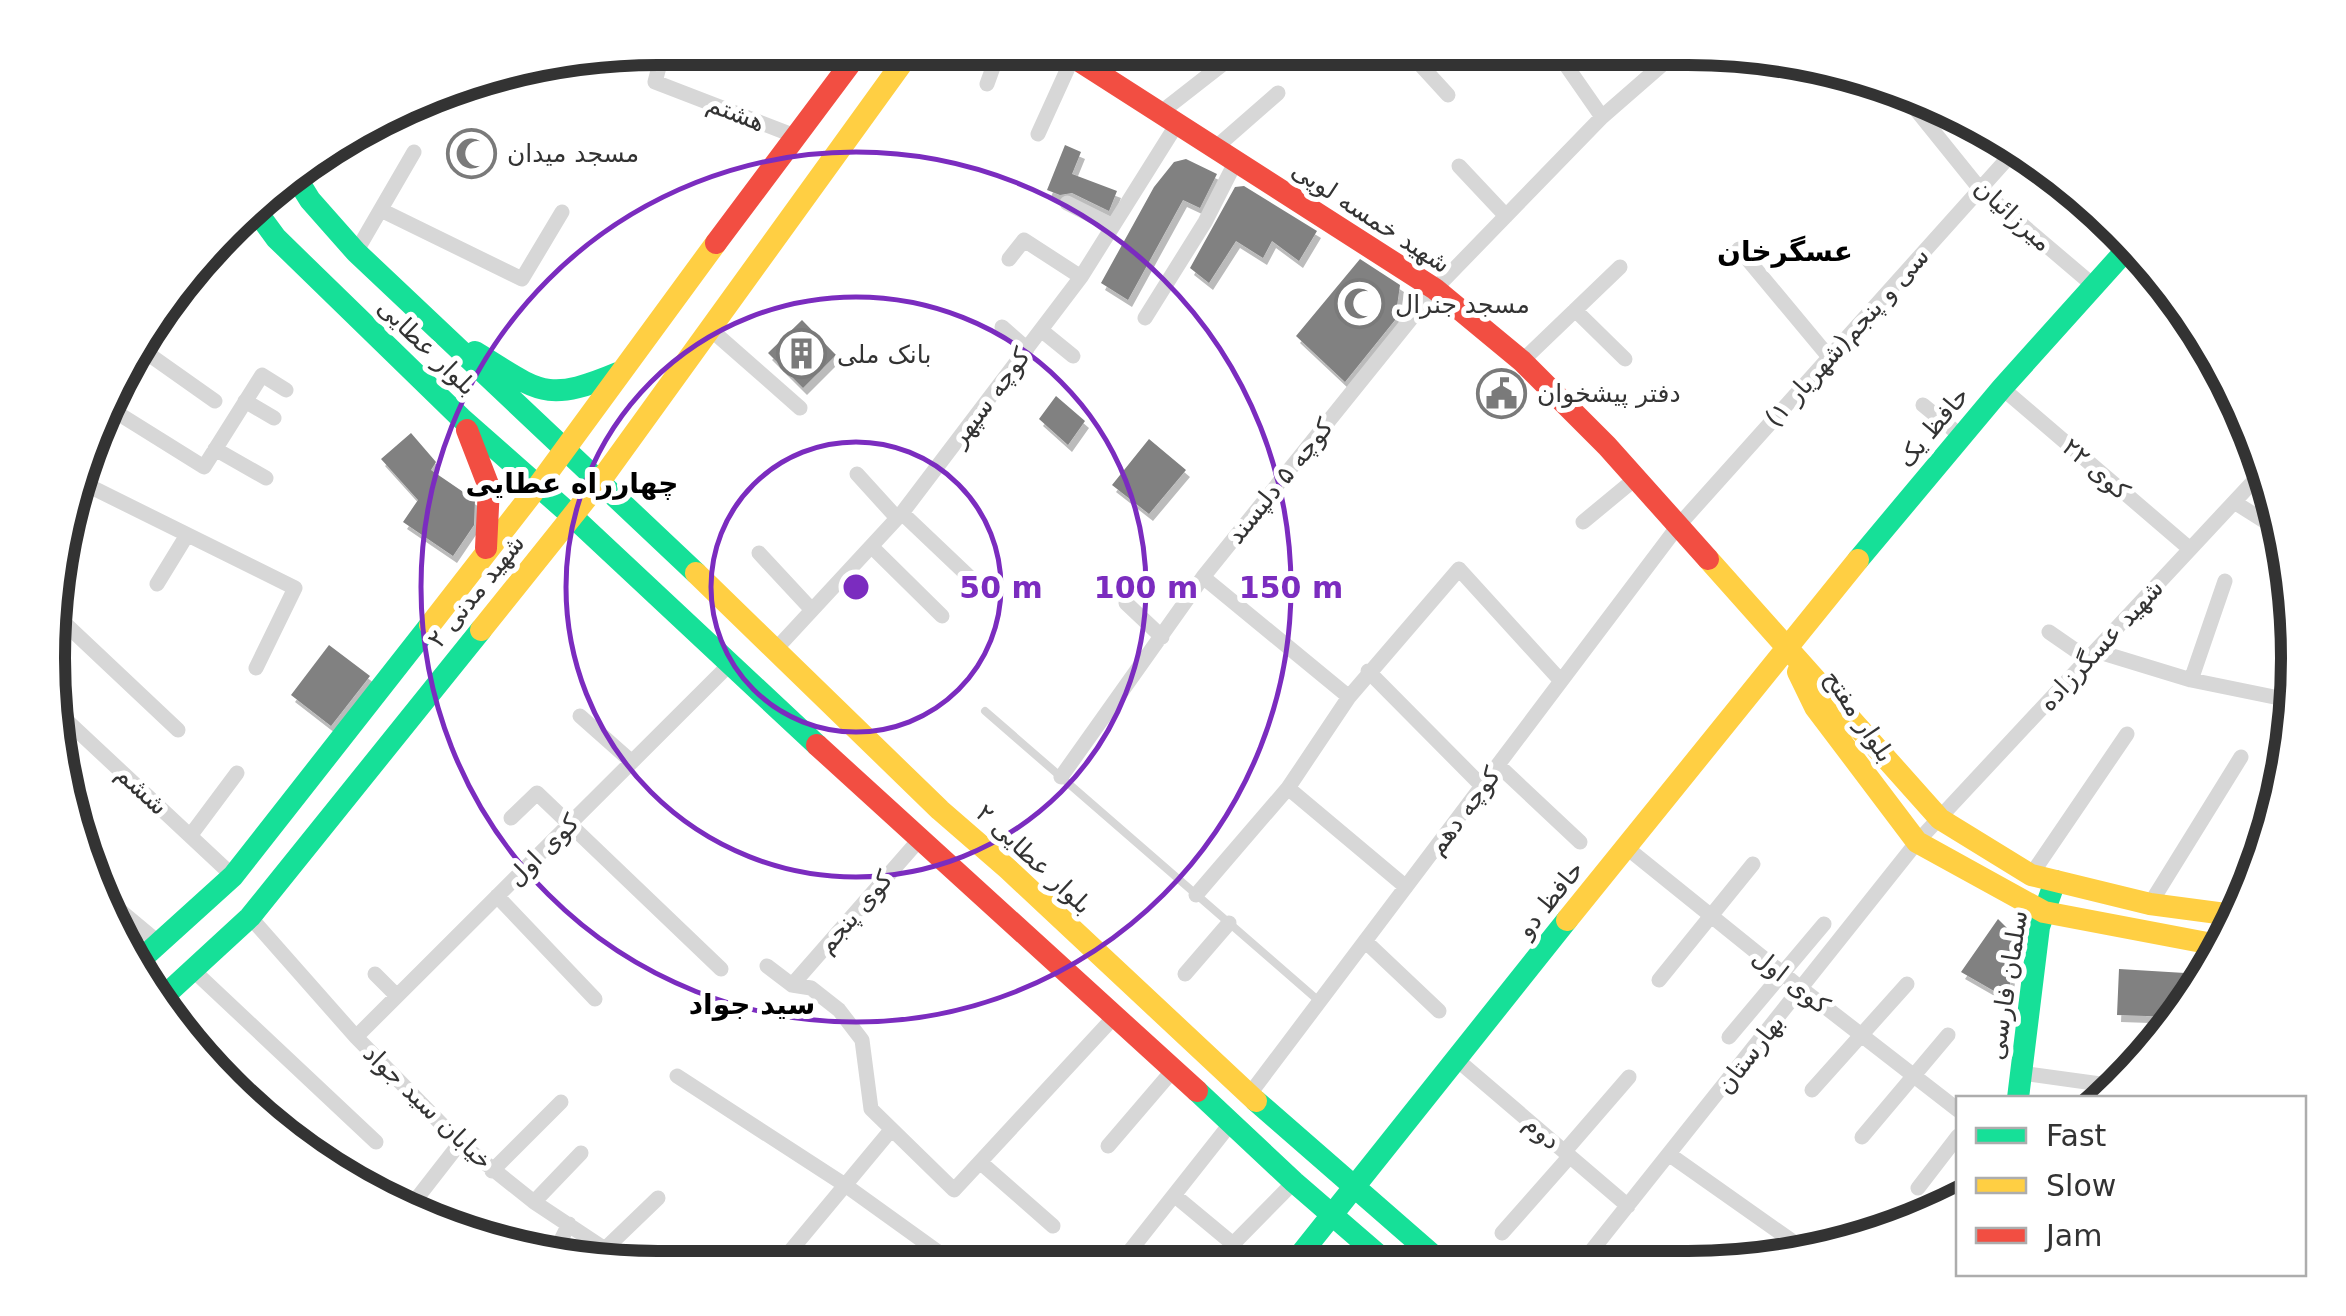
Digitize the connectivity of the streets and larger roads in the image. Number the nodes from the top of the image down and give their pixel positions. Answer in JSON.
{"nodes":[{"id":1,"x":660,"y":65,"type":"edge"},
{"id":2,"x":849,"y":65,"type":"edge"},
{"id":3,"x":901,"y":65,"type":"edge"},
{"id":4,"x":994,"y":65,"type":"edge"},
{"id":5,"x":1067,"y":65,"type":"edge"},
{"id":6,"x":1093,"y":65,"type":"edge"},
{"id":7,"x":1224,"y":65,"type":"edge"},
{"id":8,"x":1421,"y":65,"type":"edge"},
{"id":9,"x":1566,"y":65,"type":"edge"},
{"id":10,"x":1662,"y":65,"type":"edge"},
{"id":11,"x":987,"y":84,"type":"dead end"},
{"id":12,"x":1278,"y":93,"type":"dead end"},
{"id":13,"x":1448,"y":95,"type":"dead end"},
{"id":14,"x":1917,"y":111,"type":"edge"},
{"id":15,"x":1602,"y":117,"type":"junction"},
{"id":16,"x":1168,"y":119,"type":"junction"},
{"id":17,"x":1038,"y":134,"type":"dead end"},
{"id":18,"x":795,"y":136,"type":"junction"},
{"id":19,"x":1214,"y":149,"type":"junction"},
{"id":20,"x":414,"y":152,"type":"dead end"},
{"id":21,"x":2007,"y":159,"type":"edge"},
{"id":22,"x":1235,"y":162,"type":"junction"},
{"id":23,"x":1459,"y":166,"type":"dead end"},
{"id":24,"x":301,"y":185,"type":"edge"},
{"id":25,"x":1980,"y":189,"type":"junction"},
{"id":26,"x":1067,"y":202,"type":"dead end"},
{"id":27,"x":383,"y":210,"type":"junction"},
{"id":28,"x":562,"y":212,"type":"dead end"},
{"id":29,"x":1506,"y":216,"type":"junction"},
{"id":30,"x":261,"y":218,"type":"edge"},
{"id":31,"x":1114,"y":226,"type":"junction"},
{"id":32,"x":1740,"y":249,"type":"dead end"},
{"id":33,"x":356,"y":252,"type":"junction"},
{"id":34,"x":2122,"y":255,"type":"edge"},
{"id":35,"x":1009,"y":259,"type":"dead end"},
{"id":36,"x":1620,"y":266,"type":"dead end"},
{"id":37,"x":1082,"y":277,"type":"junction"},
{"id":38,"x":2094,"y":286,"type":"junction"},
{"id":39,"x":1435,"y":288,"type":"junction"},
{"id":40,"x":1574,"y":310,"type":"junction"},
{"id":41,"x":1144,"y":318,"type":"dead end"},
{"id":42,"x":1002,"y":327,"type":"dead end"},
{"id":43,"x":709,"y":328,"type":"junction"},
{"id":44,"x":1041,"y":330,"type":"junction"},
{"id":45,"x":442,"y":331,"type":"junction"},
{"id":46,"x":1026,"y":349,"type":"junction"},
{"id":47,"x":149,"y":354,"type":"edge"},
{"id":48,"x":1073,"y":356,"type":"dead end"},
{"id":49,"x":1830,"y":357,"type":"junction"},
{"id":50,"x":1625,"y":359,"type":"dead end"},
{"id":51,"x":1522,"y":361,"type":"junction"},
{"id":52,"x":618,"y":373,"type":"junction"},
{"id":53,"x":2002,"y":388,"type":"junction"},
{"id":54,"x":286,"y":390,"type":"dead end"},
{"id":55,"x":215,"y":401,"type":"dead end"},
{"id":56,"x":245,"y":402,"type":"junction"},
{"id":57,"x":1923,"y":405,"type":"dead end"},
{"id":58,"x":800,"y":408,"type":"dead end"},
{"id":59,"x":118,"y":413,"type":"edge"},
{"id":60,"x":274,"y":418,"type":"dead end"},
{"id":61,"x":462,"y":418,"type":"junction"},
{"id":62,"x":1961,"y":436,"type":"junction"},
{"id":63,"x":215,"y":449,"type":"junction"},
{"id":64,"x":564,"y":451,"type":"junction"},
{"id":65,"x":857,"y":474,"type":"dead end"},
{"id":66,"x":266,"y":478,"type":"dead end"},
{"id":67,"x":1635,"y":479,"type":"junction"},
{"id":68,"x":2254,"y":481,"type":"edge"},
{"id":69,"x":598,"y":484,"type":"junction"},
{"id":70,"x":538,"y":486,"type":"junction"},
{"id":71,"x":90,"y":487,"type":"edge"},
{"id":72,"x":2234,"y":502,"type":"junction"},
{"id":73,"x":900,"y":515,"type":"junction"},
{"id":74,"x":572,"y":516,"type":"junction"},
{"id":75,"x":1583,"y":522,"type":"dead end"},
{"id":76,"x":2265,"y":522,"type":"edge"},
{"id":77,"x":1678,"y":526,"type":"junction"},
{"id":78,"x":187,"y":534,"type":"junction"},
{"id":79,"x":872,"y":547,"type":"junction"},
{"id":80,"x":2190,"y":550,"type":"junction"},
{"id":81,"x":486,"y":552,"type":"junction"},
{"id":82,"x":760,"y":553,"type":"dead end"},
{"id":83,"x":1203,"y":577,"type":"junction"},
{"id":84,"x":2225,"y":582,"type":"dead end"},
{"id":85,"x":157,"y":584,"type":"dead end"},
{"id":86,"x":982,"y":589,"type":"dead end"},
{"id":87,"x":1126,"y":603,"type":"dead end"},
{"id":88,"x":811,"y":609,"type":"junction"},
{"id":89,"x":942,"y":616,"type":"dead end"},
{"id":90,"x":66,"y":624,"type":"edge"},
{"id":91,"x":2049,"y":632,"type":"dead end"},
{"id":92,"x":1162,"y":637,"type":"junction"},
{"id":93,"x":1785,"y":646,"type":"junction"},
{"id":94,"x":776,"y":649,"type":"junction"},
{"id":95,"x":2092,"y":655,"type":"junction"},
{"id":96,"x":731,"y":663,"type":"junction"},
{"id":97,"x":256,"y":668,"type":"dead end"},
{"id":98,"x":1368,"y":671,"type":"junction"},
{"id":99,"x":2191,"y":680,"type":"junction"},
{"id":100,"x":1562,"y":681,"type":"junction"},
{"id":101,"x":1349,"y":698,"type":"junction"},
{"id":102,"x":2280,"y":698,"type":"edge"},
{"id":103,"x":580,"y":716,"type":"dead end"},
{"id":104,"x":69,"y":722,"type":"edge"},
{"id":105,"x":178,"y":730,"type":"dead end"},
{"id":106,"x":2127,"y":734,"type":"dead end"},
{"id":107,"x":2241,"y":756,"type":"dead end"},
{"id":108,"x":632,"y":762,"type":"junction"},
{"id":109,"x":1498,"y":766,"type":"junction"},
{"id":110,"x":237,"y":772,"type":"dead end"},
{"id":111,"x":1061,"y":777,"type":"road end"},
{"id":112,"x":1482,"y":786,"type":"junction"},
{"id":113,"x":1288,"y":788,"type":"junction"},
{"id":114,"x":940,"y":810,"type":"junction"},
{"id":115,"x":512,"y":818,"type":"dead end"},
{"id":116,"x":1940,"y":819,"type":"junction"},
{"id":117,"x":568,"y":826,"type":"junction"},
{"id":118,"x":190,"y":836,"type":"junction"},
{"id":119,"x":919,"y":840,"type":"junction"},
{"id":120,"x":1580,"y":842,"type":"dead end"},
{"id":121,"x":1917,"y":842,"type":"junction"},
{"id":122,"x":1627,"y":848,"type":"junction"},
{"id":123,"x":1753,"y":864,"type":"dead end"},
{"id":124,"x":2032,"y":875,"type":"junction"},
{"id":125,"x":233,"y":876,"type":"junction"},
{"id":126,"x":2055,"y":882,"type":"junction"},
{"id":127,"x":1406,"y":887,"type":"junction"},
{"id":128,"x":1196,"y":894,"type":"road end"},
{"id":129,"x":497,"y":896,"type":"junction"},
{"id":130,"x":2150,"y":904,"type":"junction"},
{"id":131,"x":2044,"y":912,"type":"junction"},
{"id":132,"x":123,"y":913,"type":"edge"},
{"id":133,"x":2223,"y":914,"type":"edge"},
{"id":134,"x":1710,"y":916,"type":"junction"},
{"id":135,"x":250,"y":917,"type":"junction"},
{"id":136,"x":1230,"y":923,"type":"road end"},
{"id":137,"x":1824,"y":924,"type":"dead end"},
{"id":138,"x":1365,"y":941,"type":"junction"},
{"id":139,"x":159,"y":943,"type":"junction"},
{"id":140,"x":2208,"y":943,"type":"edge"},
{"id":141,"x":145,"y":956,"type":"edge"},
{"id":142,"x":767,"y":966,"type":"dead end"},
{"id":143,"x":721,"y":969,"type":"dead end"},
{"id":144,"x":194,"y":971,"type":"junction"},
{"id":145,"x":376,"y":974,"type":"dead end"},
{"id":146,"x":1185,"y":974,"type":"dead end"},
{"id":147,"x":1782,"y":974,"type":"junction"},
{"id":148,"x":1659,"y":980,"type":"dead end"},
{"id":149,"x":792,"y":984,"type":"junction"},
{"id":150,"x":1908,"y":984,"type":"dead end"},
{"id":151,"x":1802,"y":990,"type":"junction"},
{"id":152,"x":169,"y":992,"type":"edge"},
{"id":153,"x":398,"y":996,"type":"junction"},
{"id":154,"x":594,"y":999,"type":"dead end"},
{"id":155,"x":1439,"y":1011,"type":"dead end"},
{"id":156,"x":1116,"y":1015,"type":"junction"},
{"id":157,"x":1948,"y":1035,"type":"dead end"},
{"id":158,"x":1862,"y":1036,"type":"junction"},
{"id":159,"x":1729,"y":1037,"type":"dead end"},
{"id":160,"x":356,"y":1038,"type":"junction"},
{"id":161,"x":1455,"y":1058,"type":"junction"},
{"id":162,"x":1174,"y":1069,"type":"junction"},
{"id":163,"x":2022,"y":1073,"type":"junction"},
{"id":164,"x":1914,"y":1075,"type":"junction"},
{"id":165,"x":677,"y":1076,"type":"dead end"},
{"id":166,"x":1628,"y":1077,"type":"dead end"},
{"id":167,"x":2100,"y":1084,"type":"edge"},
{"id":168,"x":1812,"y":1090,"type":"dead end"},
{"id":169,"x":1249,"y":1096,"type":"junction"},
{"id":170,"x":2018,"y":1096,"type":"edge"},
{"id":171,"x":561,"y":1102,"type":"dead end"},
{"id":172,"x":1956,"y":1108,"type":"edge"},
{"id":173,"x":1230,"y":1123,"type":"junction"},
{"id":174,"x":891,"y":1130,"type":"junction"},
{"id":175,"x":1862,"y":1137,"type":"dead end"},
{"id":176,"x":1956,"y":1139,"type":"edge"},
{"id":177,"x":376,"y":1142,"type":"dead end"},
{"id":178,"x":460,"y":1142,"type":"junction"},
{"id":179,"x":1108,"y":1146,"type":"dead end"},
{"id":180,"x":1311,"y":1150,"type":"junction"},
{"id":181,"x":1382,"y":1152,"type":"junction"},
{"id":182,"x":581,"y":1153,"type":"dead end"},
{"id":183,"x":1567,"y":1154,"type":"junction"},
{"id":184,"x":1670,"y":1155,"type":"junction"},
{"id":185,"x":980,"y":1162,"type":"junction"},
{"id":186,"x":492,"y":1171,"type":"junction"},
{"id":187,"x":1286,"y":1174,"type":"junction"},
{"id":188,"x":845,"y":1185,"type":"junction"},
{"id":189,"x":1355,"y":1186,"type":"junction"},
{"id":190,"x":1918,"y":1188,"type":"dead end"},
{"id":191,"x":1174,"y":1195,"type":"junction"},
{"id":192,"x":658,"y":1198,"type":"dead end"},
{"id":193,"x":416,"y":1199,"type":"edge"},
{"id":194,"x":534,"y":1202,"type":"junction"},
{"id":195,"x":1628,"y":1206,"type":"junction"},
{"id":196,"x":1332,"y":1214,"type":"junction"},
{"id":197,"x":569,"y":1224,"type":"junction"},
{"id":198,"x":1053,"y":1226,"type":"dead end"},
{"id":199,"x":1502,"y":1233,"type":"dead end"},
{"id":200,"x":1794,"y":1242,"type":"edge"},
{"id":201,"x":560,"y":1243,"type":"edge"},
{"id":202,"x":605,"y":1249,"type":"joint"},
{"id":203,"x":791,"y":1251,"type":"edge"},
{"id":204,"x":937,"y":1251,"type":"edge"},
{"id":205,"x":1130,"y":1251,"type":"edge"},
{"id":206,"x":1303,"y":1251,"type":"edge"},
{"id":207,"x":1375,"y":1251,"type":"edge"},
{"id":208,"x":1428,"y":1251,"type":"edge"},
{"id":209,"x":1592,"y":1251,"type":"edge"}],
"edges":[{"from":1,"to":18,"type":"street","name":"هشتم"},
{"from":2,"to":18,"type":"street","name":"شهید مدنی ۲"},
{"from":3,"to":43,"type":"street","name":"شهید مدنی ۲"},
{"from":4,"to":11,"type":"street"},
{"from":5,"to":17,"type":"street"},
{"from":6,"to":16,"type":"street","name":"شهید خمسه لویی"},
{"from":7,"to":16,"type":"street"},
{"from":8,"to":13,"type":"street"},
{"from":9,"to":15,"type":"street"},
{"from":10,"to":15,"type":"street","name":"کوچه ۵ دلپسند"},
{"from":12,"to":19,"type":"street"},
{"from":14,"to":25,"type":"street","name":"میرزائیان"},
{"from":15,"to":29,"type":"street","name":"کوچه ۵ دلپسند"},
{"from":16,"to":19,"type":"street","name":"شهید خمسه لویی"},
{"from":16,"to":31,"type":"street","name":"کوچه سپهر"},
{"from":18,"to":52,"type":"street","name":"شهید مدنی ۲"},
{"from":19,"to":22,"type":"street","name":"شهید خمسه لویی"},
{"from":20,"to":27,"type":"street"},
{"from":21,"to":25,"type":"street","name":"سی و پنجم(شهریار ۱)"},
{"from":22,"to":39,"type":"street","name":"شهید خمسه لویی"},
{"from":22,"to":41,"type":"street"},
{"from":23,"to":29,"type":"street"},
{"from":24,"to":33,"type":"street","name":"بلوار عطایی"},
{"from":25,"to":38,"type":"street","name":"میرزائیان"},
{"from":25,"to":49,"type":"street","name":"سی و پنجم(شهریار ۱)"},
{"from":26,"to":31,"type":"street"},
{"from":27,"to":28,"type":"street"},
{"from":27,"to":33,"type":"street"},
{"from":29,"to":39,"type":"street","name":"کوچه ۵ دلپسند"},
{"from":30,"to":61,"type":"street","name":"بلوار عطایی"},
{"from":31,"to":37,"type":"street","name":"کوچه سپهر"},
{"from":32,"to":49,"type":"street"},
{"from":33,"to":45,"type":"street","name":"بلوار عطایی"},
{"from":34,"to":38,"type":"street","name":"حافظ یک"},
{"from":35,"to":37,"type":"street"},
{"from":36,"to":40,"type":"street"},
{"from":37,"to":44,"type":"street","name":"کوچه سپهر"},
{"from":38,"to":53,"type":"street","name":"حافظ یک"},
{"from":39,"to":51,"type":"street","name":"شهید خمسه لویی"},
{"from":39,"to":83,"type":"street","name":"کوچه ۵ دلپسند"},
{"from":40,"to":50,"type":"street"},
{"from":40,"to":51,"type":"street"},
{"from":42,"to":46,"type":"street"},
{"from":43,"to":58,"type":"street"},
{"from":43,"to":69,"type":"street","name":"شهید مدنی ۲"},
{"from":44,"to":46,"type":"street","name":"کوچه سپهر"},
{"from":44,"to":48,"type":"street"},
{"from":45,"to":52,"type":"street"},
{"from":45,"to":64,"type":"street","name":"بلوار عطایی"},
{"from":46,"to":73,"type":"street","name":"کوچه سپهر"},
{"from":47,"to":55,"type":"street"},
{"from":49,"to":77,"type":"street","name":"سی و پنجم(شهریار ۱)"},
{"from":51,"to":67,"type":"street","name":"شهید خمسه لویی"},
{"from":52,"to":64,"type":"street","name":"شهید مدنی ۲"},
{"from":53,"to":62,"type":"street","name":"حافظ یک"},
{"from":53,"to":80,"type":"street","name":"کوی ۲۲"},
{"from":54,"to":56,"type":"street"},
{"from":56,"to":60,"type":"street"},
{"from":56,"to":63,"type":"street"},
{"from":57,"to":62,"type":"street"},
{"from":59,"to":63,"type":"street"},
{"from":61,"to":70,"type":"street","name":"بلوار عطایی"},
{"from":61,"to":81,"type":"street"},
{"from":62,"to":93,"type":"street","name":"حافظ یک"},
{"from":63,"to":66,"type":"street"},
{"from":64,"to":69,"type":"street","name":"بلوار عطایی"},
{"from":64,"to":70,"type":"street","name":"شهید مدنی ۲"},
{"from":65,"to":73,"type":"street"},
{"from":67,"to":75,"type":"street"},
{"from":67,"to":77,"type":"street","name":"شهید خمسه لویی"},
{"from":68,"to":72,"type":"street","name":"شهید عسگرزاده"},
{"from":69,"to":74,"type":"street","name":"شهید مدنی ۲"},
{"from":69,"to":94,"type":"street","name":"بلوار عطایی ۲"},
{"from":70,"to":74,"type":"street","name":"بلوار عطایی"},
{"from":70,"to":81,"type":"street","name":"شهید مدنی ۲"},
{"from":71,"to":78,"type":"street"},
{"from":72,"to":76,"type":"street"},
{"from":72,"to":80,"type":"street","name":"شهید عسگرزاده"},
{"from":73,"to":79,"type":"street","name":"کوچه سپهر"},
{"from":73,"to":86,"type":"street"},
{"from":74,"to":96,"type":"street"},
{"from":74,"to":135,"type":"street","name":"شهید مدنی ۲"},
{"from":77,"to":93,"type":"street","name":"شهید خمسه لویی"},
{"from":77,"to":100,"type":"street","name":"کوچه دهم"},
{"from":78,"to":85,"type":"street"},
{"from":78,"to":97,"type":"street"},
{"from":79,"to":88,"type":"street","name":"کوچه سپهر"},
{"from":79,"to":89,"type":"street"},
{"from":80,"to":95,"type":"street","name":"شهید عسگرزاده"},
{"from":81,"to":125,"type":"street","name":"شهید مدنی ۲"},
{"from":82,"to":88,"type":"street"},
{"from":83,"to":92,"type":"street","name":"کوچه ۵ دلپسند"},
{"from":83,"to":101,"type":"street"},
{"from":84,"to":99,"type":"street"},
{"from":87,"to":92,"type":"street"},
{"from":88,"to":94,"type":"street","name":"کوچه سپهر"},
{"from":90,"to":105,"type":"street"},
{"from":91,"to":95,"type":"street"},
{"from":92,"to":111,"type":"street","name":"کوچه ۵ دلپسند"},
{"from":93,"to":116,"type":"street","name":"بلوار مفتح"},
{"from":93,"to":121,"type":"street","name":"بلوار مفتح"},
{"from":93,"to":122,"type":"street","name":"حافظ دو"},
{"from":94,"to":114,"type":"street","name":"بلوار عطایی ۲"},
{"from":95,"to":99,"type":"street"},
{"from":95,"to":116,"type":"street","name":"شهید عسگرزاده"},
{"from":96,"to":108,"type":"street","name":"کوی اول"},
{"from":96,"to":119,"type":"street"},
{"from":98,"to":100,"type":"street"},
{"from":98,"to":101,"type":"street"},
{"from":98,"to":112,"type":"street"},
{"from":99,"to":102,"type":"street"},
{"from":100,"to":109,"type":"street","name":"کوچه دهم"},
{"from":101,"to":113,"type":"street"},
{"from":103,"to":108,"type":"street"},
{"from":104,"to":118,"type":"street","name":"ششم"},
{"from":106,"to":124,"type":"street"},
{"from":107,"to":130,"type":"street"},
{"from":108,"to":117,"type":"street","name":"کوی اول"},
{"from":109,"to":112,"type":"street","name":"کوچه دهم"},
{"from":109,"to":120,"type":"street"},
{"from":110,"to":118,"type":"street"},
{"from":112,"to":127,"type":"street","name":"کوچه دهم"},
{"from":113,"to":127,"type":"street"},
{"from":113,"to":128,"type":"street"},
{"from":114,"to":119,"type":"street"},
{"from":114,"to":169,"type":"street","name":"بلوار عطایی ۲"},
{"from":115,"to":117,"type":"street"},
{"from":116,"to":121,"type":"street","name":"شهید عسگرزاده"},
{"from":116,"to":124,"type":"street","name":"بلوار مفتح"},
{"from":117,"to":129,"type":"street","name":"کوی اول"},
{"from":117,"to":143,"type":"street"},
{"from":118,"to":125,"type":"street","name":"ششم"},
{"from":119,"to":149,"type":"street","name":"کوی پنجم"},
{"from":119,"to":156,"type":"street"},
{"from":121,"to":131,"type":"street","name":"بلوار مفتح"},
{"from":121,"to":151,"type":"street","name":"بهارستان"},
{"from":122,"to":134,"type":"street","name":"کوی اول"},
{"from":122,"to":161,"type":"street","name":"حافظ دو"},
{"from":123,"to":134,"type":"street"},
{"from":124,"to":126,"type":"street","name":"بلوار مفتح"},
{"from":125,"to":139,"type":"street","name":"شهید مدنی ۲"},
{"from":126,"to":130,"type":"street","name":"بلوار مفتح"},
{"from":126,"to":131,"type":"street","name":"سلمان فارسی"},
{"from":127,"to":138,"type":"street","name":"کوچه دهم"},
{"from":129,"to":153,"type":"street","name":"کوی اول"},
{"from":129,"to":154,"type":"street"},
{"from":130,"to":133,"type":"street","name":"بلوار مفتح"},
{"from":131,"to":140,"type":"street","name":"بلوار مفتح"},
{"from":131,"to":163,"type":"street","name":"سلمان فارسی"},
{"from":132,"to":139,"type":"street"},
{"from":134,"to":147,"type":"street","name":"کوی اول"},
{"from":134,"to":148,"type":"street"},
{"from":135,"to":144,"type":"street","name":"شهید مدنی ۲"},
{"from":135,"to":160,"type":"street","name":"خیابان سید جواد"},
{"from":136,"to":146,"type":"street"},
{"from":137,"to":147,"type":"street"},
{"from":138,"to":155,"type":"street"},
{"from":138,"to":169,"type":"street","name":"کوچه دهم"},
{"from":139,"to":141,"type":"street","name":"شهید مدنی ۲"},
{"from":142,"to":149,"type":"street"},
{"from":144,"to":152,"type":"street","name":"شهید مدنی ۲"},
{"from":144,"to":177,"type":"street"},
{"from":145,"to":153,"type":"street"},
{"from":147,"to":151,"type":"street","name":"کوی اول"},
{"from":147,"to":159,"type":"street"},
{"from":149,"to":174,"type":"street"},
{"from":150,"to":158,"type":"street"},
{"from":151,"to":158,"type":"street","name":"کوی اول"},
{"from":151,"to":184,"type":"street","name":"بهارستان"},
{"from":153,"to":160,"type":"street","name":"کوی اول"},
{"from":156,"to":162,"type":"street"},
{"from":156,"to":185,"type":"street"},
{"from":157,"to":164,"type":"street"},
{"from":158,"to":164,"type":"street","name":"کوی اول"},
{"from":158,"to":168,"type":"street"},
{"from":160,"to":178,"type":"street","name":"خیابان سید جواد"},
{"from":161,"to":181,"type":"street","name":"حافظ دو"},
{"from":161,"to":183,"type":"street","name":"دوم"},
{"from":162,"to":173,"type":"street"},
{"from":162,"to":179,"type":"street"},
{"from":163,"to":167,"type":"street"},
{"from":163,"to":170,"type":"street","name":"سلمان فارسی"},
{"from":164,"to":172,"type":"street","name":"کوی اول"},
{"from":164,"to":175,"type":"street"},
{"from":165,"to":188,"type":"street"},
{"from":166,"to":183,"type":"street"},
{"from":169,"to":180,"type":"street","name":"بلوار عطایی ۲"},
{"from":171,"to":186,"type":"street"},
{"from":173,"to":187,"type":"street"},
{"from":173,"to":191,"type":"street"},
{"from":174,"to":185,"type":"street"},
{"from":174,"to":188,"type":"street"},
{"from":176,"to":190,"type":"street"},
{"from":178,"to":186,"type":"street","name":"خیابان سید جواد"},
{"from":178,"to":193,"type":"street"},
{"from":180,"to":181,"type":"street"},
{"from":180,"to":187,"type":"street"},
{"from":180,"to":189,"type":"street","name":"بلوار عطایی ۲"},
{"from":181,"to":189,"type":"street","name":"حافظ دو"},
{"from":182,"to":194,"type":"street"},
{"from":183,"to":195,"type":"street","name":"دوم"},
{"from":183,"to":199,"type":"street"},
{"from":184,"to":195,"type":"street","name":"بهارستان"},
{"from":184,"to":200,"type":"street"},
{"from":185,"to":198,"type":"street"},
{"from":186,"to":194,"type":"street","name":"خیابان سید جواد"},
{"from":187,"to":191,"type":"street"},
{"from":187,"to":196,"type":"street"},
{"from":188,"to":203,"type":"street"},
{"from":188,"to":204,"type":"street"},
{"from":189,"to":196,"type":"street","name":"حافظ دو"},
{"from":189,"to":208,"type":"street","name":"بلوار عطایی ۲"},
{"from":191,"to":205,"type":"street"},
{"from":192,"to":202,"type":"street"},
{"from":194,"to":197,"type":"street","name":"خیابان سید جواد"},
{"from":195,"to":209,"type":"street","name":"بهارستان"},
{"from":196,"to":206,"type":"street"},
{"from":196,"to":207,"type":"street"},
{"from":197,"to":201,"type":"street"},
{"from":197,"to":202,"type":"street","name":"خیابان سید جواد"}]}
